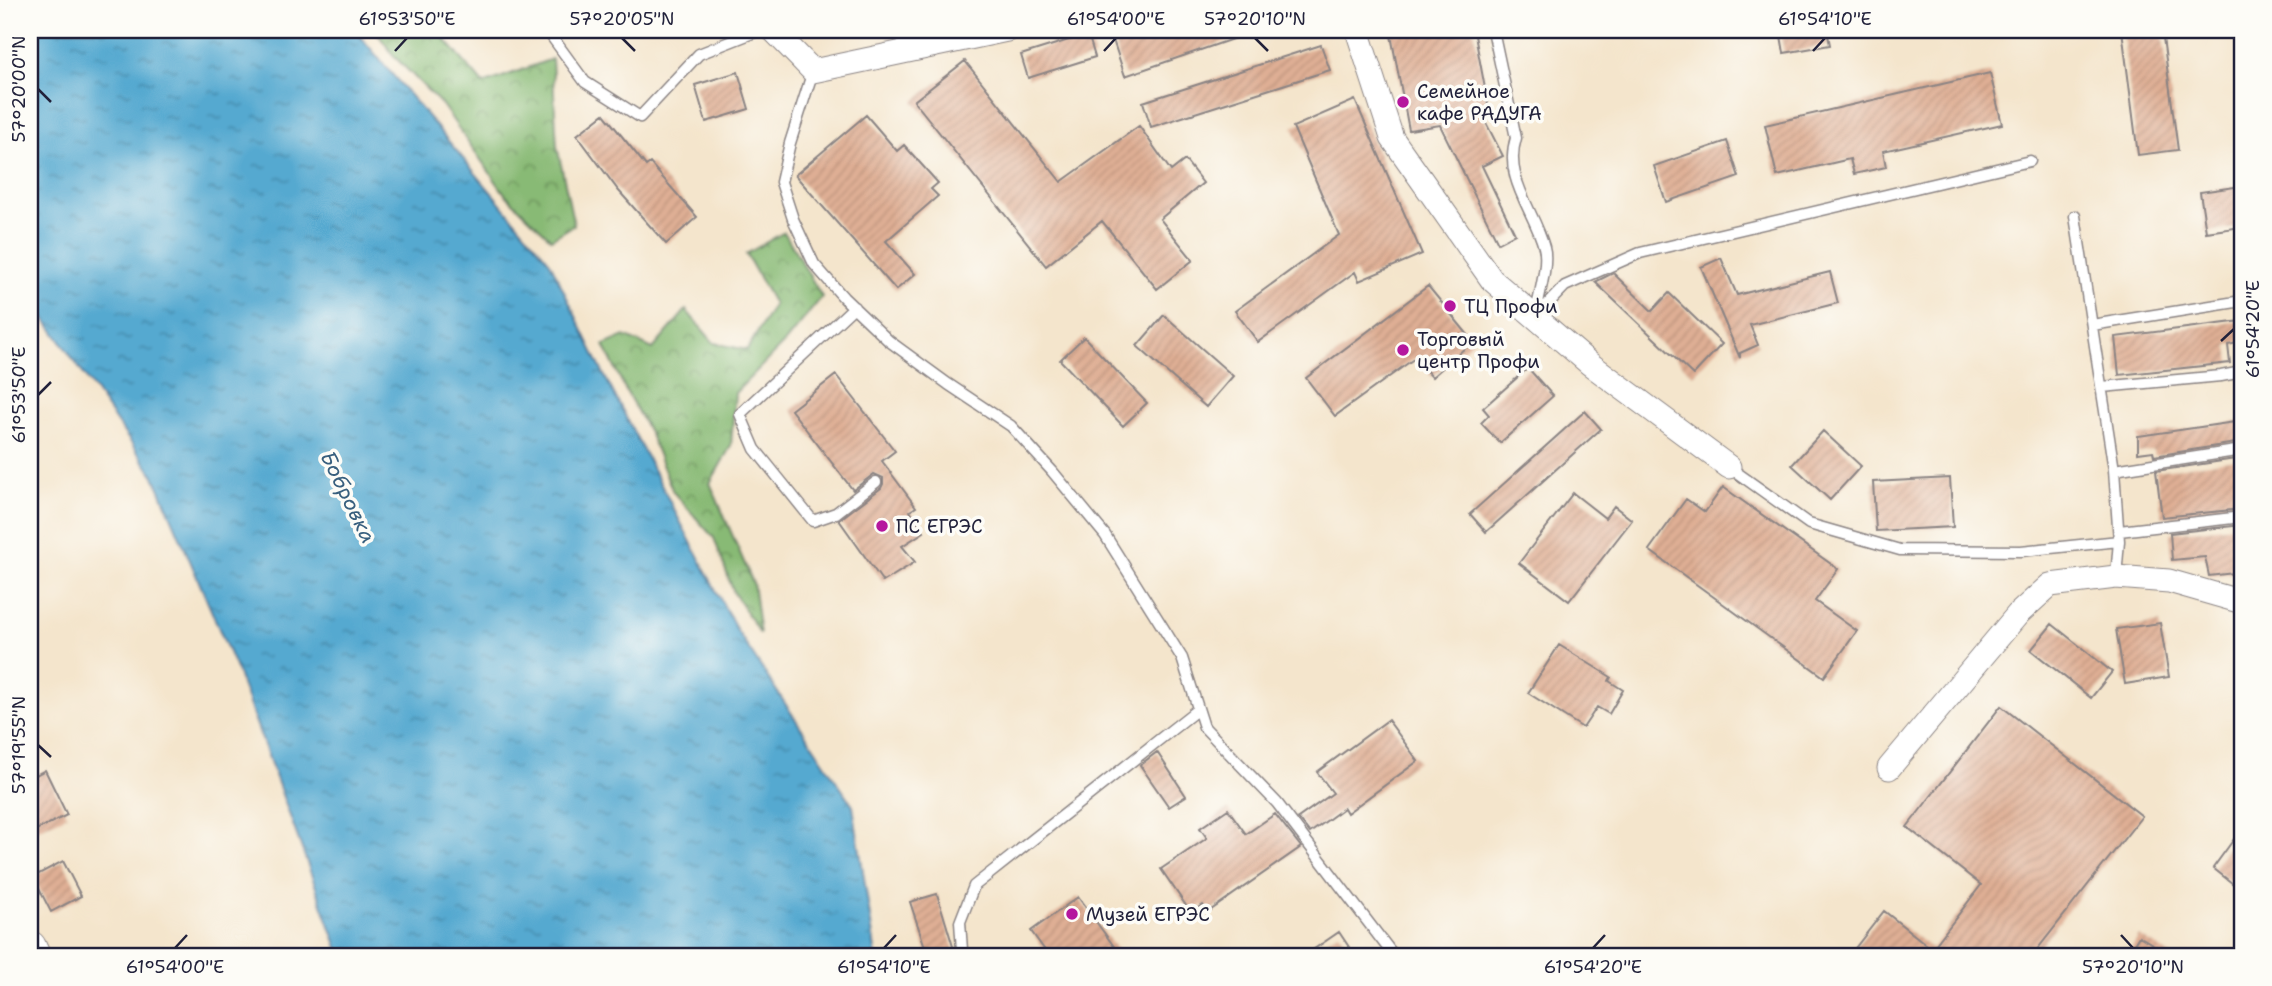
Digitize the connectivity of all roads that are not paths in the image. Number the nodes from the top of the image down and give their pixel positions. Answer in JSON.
{"nodes":[{"id":1,"x":547,"y":30,"type":"edge"},
{"id":2,"x":760,"y":30,"type":"edge"},
{"id":3,"x":773,"y":30,"type":"edge"},
{"id":4,"x":1007,"y":30,"type":"edge"},
{"id":5,"x":1357,"y":30,"type":"edge"},
{"id":6,"x":1493,"y":30,"type":"edge"},
{"id":7,"x":914,"y":39,"type":"edge"},
{"id":8,"x":813,"y":71,"type":"junction"},
{"id":9,"x":2030,"y":161,"type":"dead end"},
{"id":10,"x":2075,"y":216,"type":"dead end"},
{"id":11,"x":2242,"y":300,"type":"edge"},
{"id":12,"x":854,"y":307,"type":"junction"},
{"id":13,"x":1535,"y":317,"type":"junction"},
{"id":14,"x":2092,"y":325,"type":"junction"},
{"id":15,"x":2242,"y":372,"type":"edge"},
{"id":16,"x":2102,"y":387,"type":"junction"},
{"id":17,"x":2242,"y":450,"type":"edge"},
{"id":18,"x":1729,"y":467,"type":"joint"},
{"id":19,"x":2114,"y":470,"type":"junction"},
{"id":20,"x":876,"y":482,"type":"dead end"},
{"id":21,"x":2242,"y":517,"type":"edge"},
{"id":22,"x":2119,"y":536,"type":"junction"},
{"id":23,"x":2116,"y":577,"type":"junction"},
{"id":24,"x":2242,"y":602,"type":"edge"},
{"id":25,"x":1198,"y":709,"type":"junction"},
{"id":26,"x":1889,"y":768,"type":"dead end"},
{"id":27,"x":30,"y":947,"type":"edge"},
{"id":28,"x":34,"y":956,"type":"edge"},
{"id":29,"x":961,"y":956,"type":"edge"},
{"id":30,"x":1394,"y":956,"type":"edge"}],
"edges":[{"from":1,"to":2,"type":"lane"},
{"from":3,"to":8,"type":"street"},
{"from":4,"to":7,"type":"street"},
{"from":5,"to":13,"type":"street"},
{"from":6,"to":13,"type":"lane"},
{"from":7,"to":8,"type":"street"},
{"from":8,"to":12,"type":"lane"},
{"from":9,"to":13,"type":"lane"},
{"from":10,"to":14,"type":"lane"},
{"from":11,"to":14,"type":"lane"},
{"from":12,"to":20,"type":"lane"},
{"from":12,"to":25,"type":"lane"},
{"from":13,"to":18,"type":"street"},
{"from":14,"to":16,"type":"lane"},
{"from":15,"to":16,"type":"lane"},
{"from":16,"to":19,"type":"lane"},
{"from":17,"to":19,"type":"lane"},
{"from":18,"to":22,"type":"lane"},
{"from":19,"to":22,"type":"lane"},
{"from":21,"to":22,"type":"lane"},
{"from":22,"to":23,"type":"lane"},
{"from":23,"to":24,"type":"street"},
{"from":23,"to":26,"type":"street"},
{"from":25,"to":29,"type":"lane"},
{"from":25,"to":30,"type":"lane"},
{"from":27,"to":28,"type":"street"}]}
